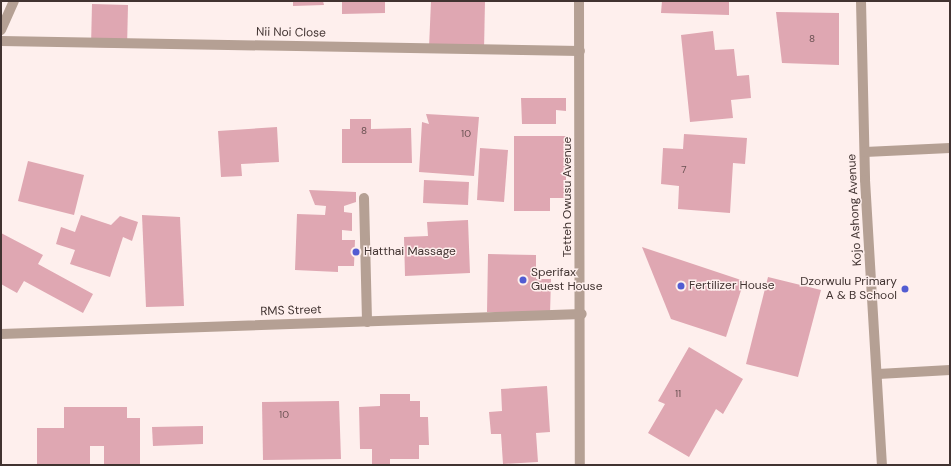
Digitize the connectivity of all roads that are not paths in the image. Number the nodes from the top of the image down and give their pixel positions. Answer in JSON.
{"nodes":[{"id":1,"x":14,"y":1,"type":"edge"},
{"id":2,"x":579,"y":1,"type":"edge"},
{"id":3,"x":861,"y":1,"type":"edge"},
{"id":4,"x":1,"y":30,"type":"edge"},
{"id":5,"x":1,"y":41,"type":"edge"},
{"id":6,"x":580,"y":51,"type":"junction"},
{"id":7,"x":950,"y":148,"type":"edge"},
{"id":8,"x":865,"y":152,"type":"junction"},
{"id":9,"x":364,"y":198,"type":"dead end"},
{"id":10,"x":582,"y":314,"type":"junction"},
{"id":11,"x":367,"y":322,"type":"junction"},
{"id":12,"x":1,"y":334,"type":"edge"},
{"id":13,"x":950,"y":370,"type":"edge"},
{"id":14,"x":878,"y":374,"type":"junction"},
{"id":15,"x":580,"y":465,"type":"edge"},
{"id":16,"x":882,"y":465,"type":"edge"}],
"edges":[{"from":1,"to":4,"type":"street"},
{"from":2,"to":6,"type":"street","name":"Tetteh Owusu Avenue"},
{"from":3,"to":8,"type":"street","name":"Kojo Ashong Avenue"},
{"from":5,"to":6,"type":"street","name":"Nii Noi Close"},
{"from":6,"to":10,"type":"street","name":"Tetteh Owusu Avenue"},
{"from":7,"to":8,"type":"street"},
{"from":8,"to":14,"type":"street","name":"Kojo Ashong Avenue"},
{"from":9,"to":11,"type":"street"},
{"from":10,"to":11,"type":"street","name":"RMS Street"},
{"from":10,"to":15,"type":"street","name":"Tetteh Owusu Avenue"},
{"from":11,"to":12,"type":"street","name":"RMS Street"},
{"from":13,"to":14,"type":"street"},
{"from":14,"to":16,"type":"street","name":"Kojo Ashong Avenue"}]}
